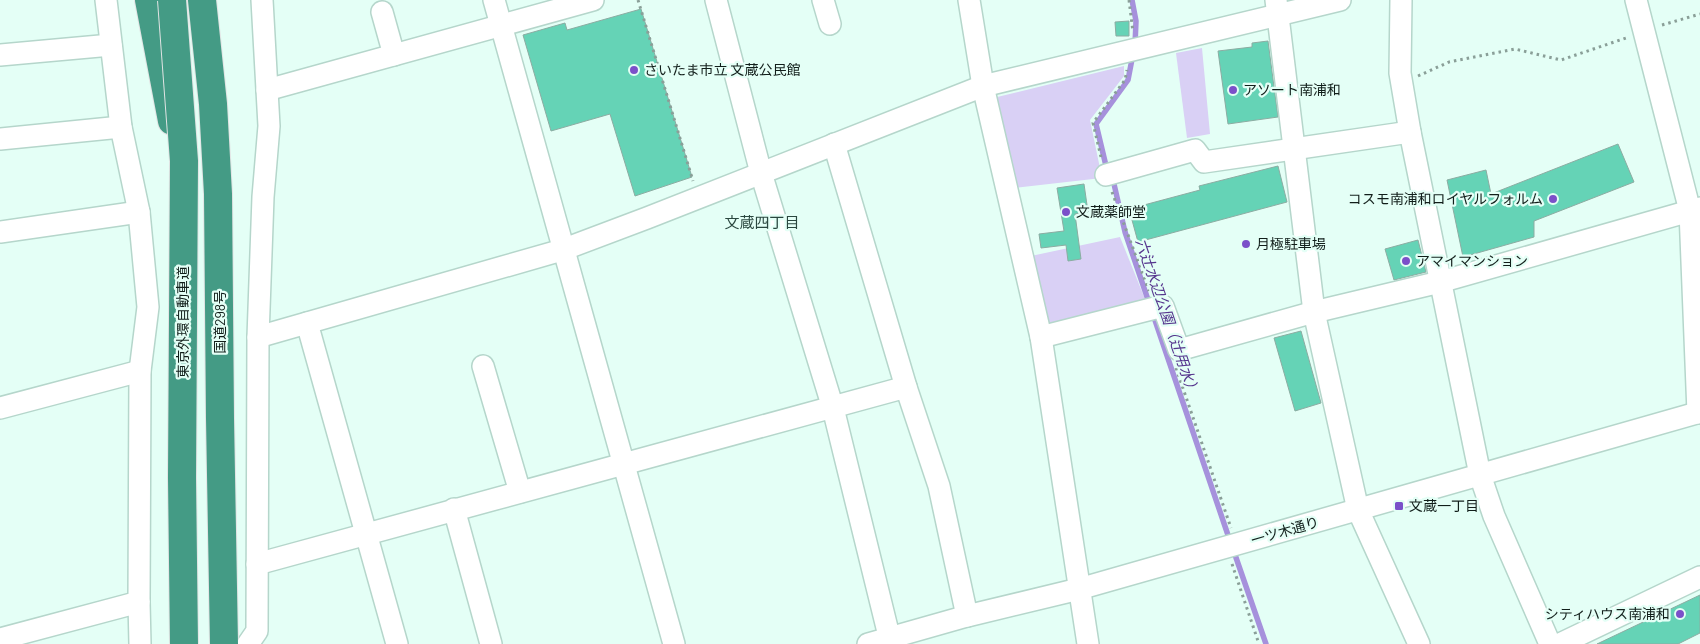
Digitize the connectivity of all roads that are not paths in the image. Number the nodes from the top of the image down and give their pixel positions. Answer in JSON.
{"nodes":[{"id":1,"x":106,"y":0,"type":"edge"},
{"id":2,"x":149,"y":0,"type":"edge"},
{"id":3,"x":172,"y":0,"type":"edge"},
{"id":4,"x":178,"y":0,"type":"edge"},
{"id":5,"x":200,"y":0,"type":"edge"},
{"id":6,"x":221,"y":0,"type":"edge"},
{"id":7,"x":262,"y":0,"type":"edge"},
{"id":8,"x":494,"y":0,"type":"edge"},
{"id":9,"x":592,"y":0,"type":"edge"},
{"id":10,"x":716,"y":0,"type":"edge"},
{"id":11,"x":822,"y":0,"type":"edge"},
{"id":12,"x":968,"y":0,"type":"edge"},
{"id":13,"x":1340,"y":0,"type":"edge"},
{"id":14,"x":1401,"y":0,"type":"edge"},
{"id":15,"x":1636,"y":0,"type":"edge"},
{"id":16,"x":1277,"y":7,"type":"edge"},
{"id":17,"x":382,"y":12,"type":"dead end"},
{"id":18,"x":830,"y":24,"type":"dead end"},
{"id":19,"x":501,"y":26,"type":"junction"},
{"id":20,"x":111,"y":44,"type":"junction"},
{"id":21,"x":394,"y":55,"type":"junction"},
{"id":22,"x":0,"y":56,"type":"edge"},
{"id":23,"x":983,"y":86,"type":"junction"},
{"id":24,"x":267,"y":90,"type":"junction"},
{"id":25,"x":121,"y":127,"type":"junction"},
{"id":26,"x":1410,"y":132,"type":"junction"},
{"id":27,"x":0,"y":139,"type":"edge"},
{"id":28,"x":834,"y":144,"type":"junction"},
{"id":29,"x":1294,"y":149,"type":"junction"},
{"id":30,"x":761,"y":172,"type":"junction"},
{"id":31,"x":1106,"y":175,"type":"road end"},
{"id":32,"x":218,"y":194,"type":"junction"},
{"id":33,"x":190,"y":201,"type":"junction"},
{"id":34,"x":1695,"y":210,"type":"edge"},
{"id":35,"x":139,"y":212,"type":"junction"},
{"id":36,"x":0,"y":232,"type":"edge"},
{"id":37,"x":562,"y":250,"type":"junction"},
{"id":38,"x":1440,"y":282,"type":"junction"},
{"id":39,"x":1314,"y":312,"type":"junction"},
{"id":40,"x":307,"y":323,"type":"junction"},
{"id":41,"x":1042,"y":336,"type":"junction"},
{"id":42,"x":258,"y":337,"type":"junction"},
{"id":43,"x":483,"y":366,"type":"dead end"},
{"id":44,"x":140,"y":371,"type":"junction"},
{"id":45,"x":906,"y":387,"type":"junction"},
{"id":46,"x":0,"y":408,"type":"edge"},
{"id":47,"x":833,"y":408,"type":"junction"},
{"id":48,"x":1699,"y":413,"type":"edge"},
{"id":49,"x":624,"y":464,"type":"junction"},
{"id":50,"x":1480,"y":475,"type":"junction"},
{"id":51,"x":520,"y":492,"type":"junction"},
{"id":52,"x":454,"y":510,"type":"junction"},
{"id":53,"x":1358,"y":510,"type":"junction"},
{"id":54,"x":366,"y":533,"type":"junction"},
{"id":55,"x":257,"y":564,"type":"junction"},
{"id":56,"x":1700,"y":577,"type":"edge"},
{"id":57,"x":1079,"y":589,"type":"junction"},
{"id":58,"x":139,"y":602,"type":"junction"},
{"id":59,"x":967,"y":616,"type":"junction"},
{"id":60,"x":0,"y":639,"type":"edge"},
{"id":61,"x":890,"y":641,"type":"edge"},
{"id":62,"x":140,"y":644,"type":"edge"},
{"id":63,"x":184,"y":644,"type":"edge"},
{"id":64,"x":191,"y":644,"type":"edge"},
{"id":65,"x":211,"y":644,"type":"edge"},
{"id":66,"x":224,"y":644,"type":"edge"},
{"id":67,"x":248,"y":644,"type":"edge"},
{"id":68,"x":397,"y":644,"type":"edge"},
{"id":69,"x":490,"y":644,"type":"edge"},
{"id":70,"x":674,"y":644,"type":"edge"},
{"id":71,"x":868,"y":644,"type":"edge"},
{"id":72,"x":1088,"y":644,"type":"edge"},
{"id":73,"x":1419,"y":644,"type":"edge"},
{"id":74,"x":1550,"y":644,"type":"edge"},
{"id":75,"x":1560,"y":644,"type":"edge"}],
"edges":[{"from":1,"to":20,"type":"street"},
{"from":2,"to":33,"type":"highway"},
{"from":3,"to":63,"type":"highway","name":"東京外環自動車道","bridge":true},
{"from":4,"to":33,"type":"highway"},
{"from":5,"to":32,"type":"highway","name":"国道298号"},
{"from":5,"to":65,"type":"highway","name":"東京外環自動車道"},
{"from":6,"to":32,"type":"highway"},
{"from":7,"to":24,"type":"street"},
{"from":8,"to":19,"type":"street"},
{"from":9,"to":19,"type":"street"},
{"from":10,"to":30,"type":"street"},
{"from":11,"to":18,"type":"street"},
{"from":12,"to":23,"type":"street"},
{"from":13,"to":16,"type":"street"},
{"from":14,"to":26,"type":"street"},
{"from":15,"to":34,"type":"street"},
{"from":16,"to":23,"type":"street"},
{"from":16,"to":29,"type":"street"},
{"from":17,"to":21,"type":"street"},
{"from":19,"to":21,"type":"street"},
{"from":19,"to":37,"type":"street"},
{"from":20,"to":22,"type":"street"},
{"from":20,"to":25,"type":"street"},
{"from":21,"to":24,"type":"street"},
{"from":23,"to":28,"type":"street"},
{"from":23,"to":41,"type":"street"},
{"from":24,"to":42,"type":"street"},
{"from":25,"to":27,"type":"street"},
{"from":25,"to":35,"type":"street"},
{"from":26,"to":29,"type":"street"},
{"from":26,"to":38,"type":"street"},
{"from":28,"to":30,"type":"street"},
{"from":28,"to":45,"type":"street"},
{"from":29,"to":31,"type":"street"},
{"from":29,"to":39,"type":"street"},
{"from":30,"to":37,"type":"street"},
{"from":30,"to":47,"type":"street"},
{"from":32,"to":66,"type":"highway","name":"国道298号"},
{"from":33,"to":64,"type":"highway"},
{"from":34,"to":38,"type":"street"},
{"from":34,"to":48,"type":"street"},
{"from":35,"to":36,"type":"street"},
{"from":35,"to":44,"type":"street"},
{"from":37,"to":40,"type":"street"},
{"from":37,"to":49,"type":"street"},
{"from":38,"to":39,"type":"street"},
{"from":38,"to":50,"type":"street"},
{"from":39,"to":41,"type":"street"},
{"from":39,"to":53,"type":"street"},
{"from":40,"to":42,"type":"street"},
{"from":40,"to":54,"type":"street"},
{"from":41,"to":57,"type":"street"},
{"from":42,"to":55,"type":"street"},
{"from":43,"to":51,"type":"street"},
{"from":44,"to":46,"type":"street"},
{"from":44,"to":58,"type":"street"},
{"from":45,"to":47,"type":"street"},
{"from":45,"to":59,"type":"street"},
{"from":47,"to":49,"type":"street"},
{"from":47,"to":61,"type":"street"},
{"from":48,"to":50,"type":"street","name":"一ツ木通り"},
{"from":49,"to":51,"type":"street"},
{"from":49,"to":70,"type":"street"},
{"from":50,"to":53,"type":"street","name":"一ツ木通り"},
{"from":50,"to":74,"type":"street"},
{"from":51,"to":52,"type":"street"},
{"from":52,"to":54,"type":"street"},
{"from":52,"to":69,"type":"street"},
{"from":53,"to":57,"type":"street","name":"一ツ木通り"},
{"from":53,"to":73,"type":"street"},
{"from":54,"to":55,"type":"street"},
{"from":54,"to":68,"type":"street"},
{"from":55,"to":67,"type":"street"},
{"from":56,"to":75,"type":"street"},
{"from":57,"to":59,"type":"street","name":"一ツ木通り"},
{"from":57,"to":72,"type":"street"},
{"from":58,"to":60,"type":"street"},
{"from":58,"to":62,"type":"street"},
{"from":59,"to":61,"type":"street","name":"一ツ木通り"},
{"from":61,"to":71,"type":"street","name":"一ツ木通り"}]}
